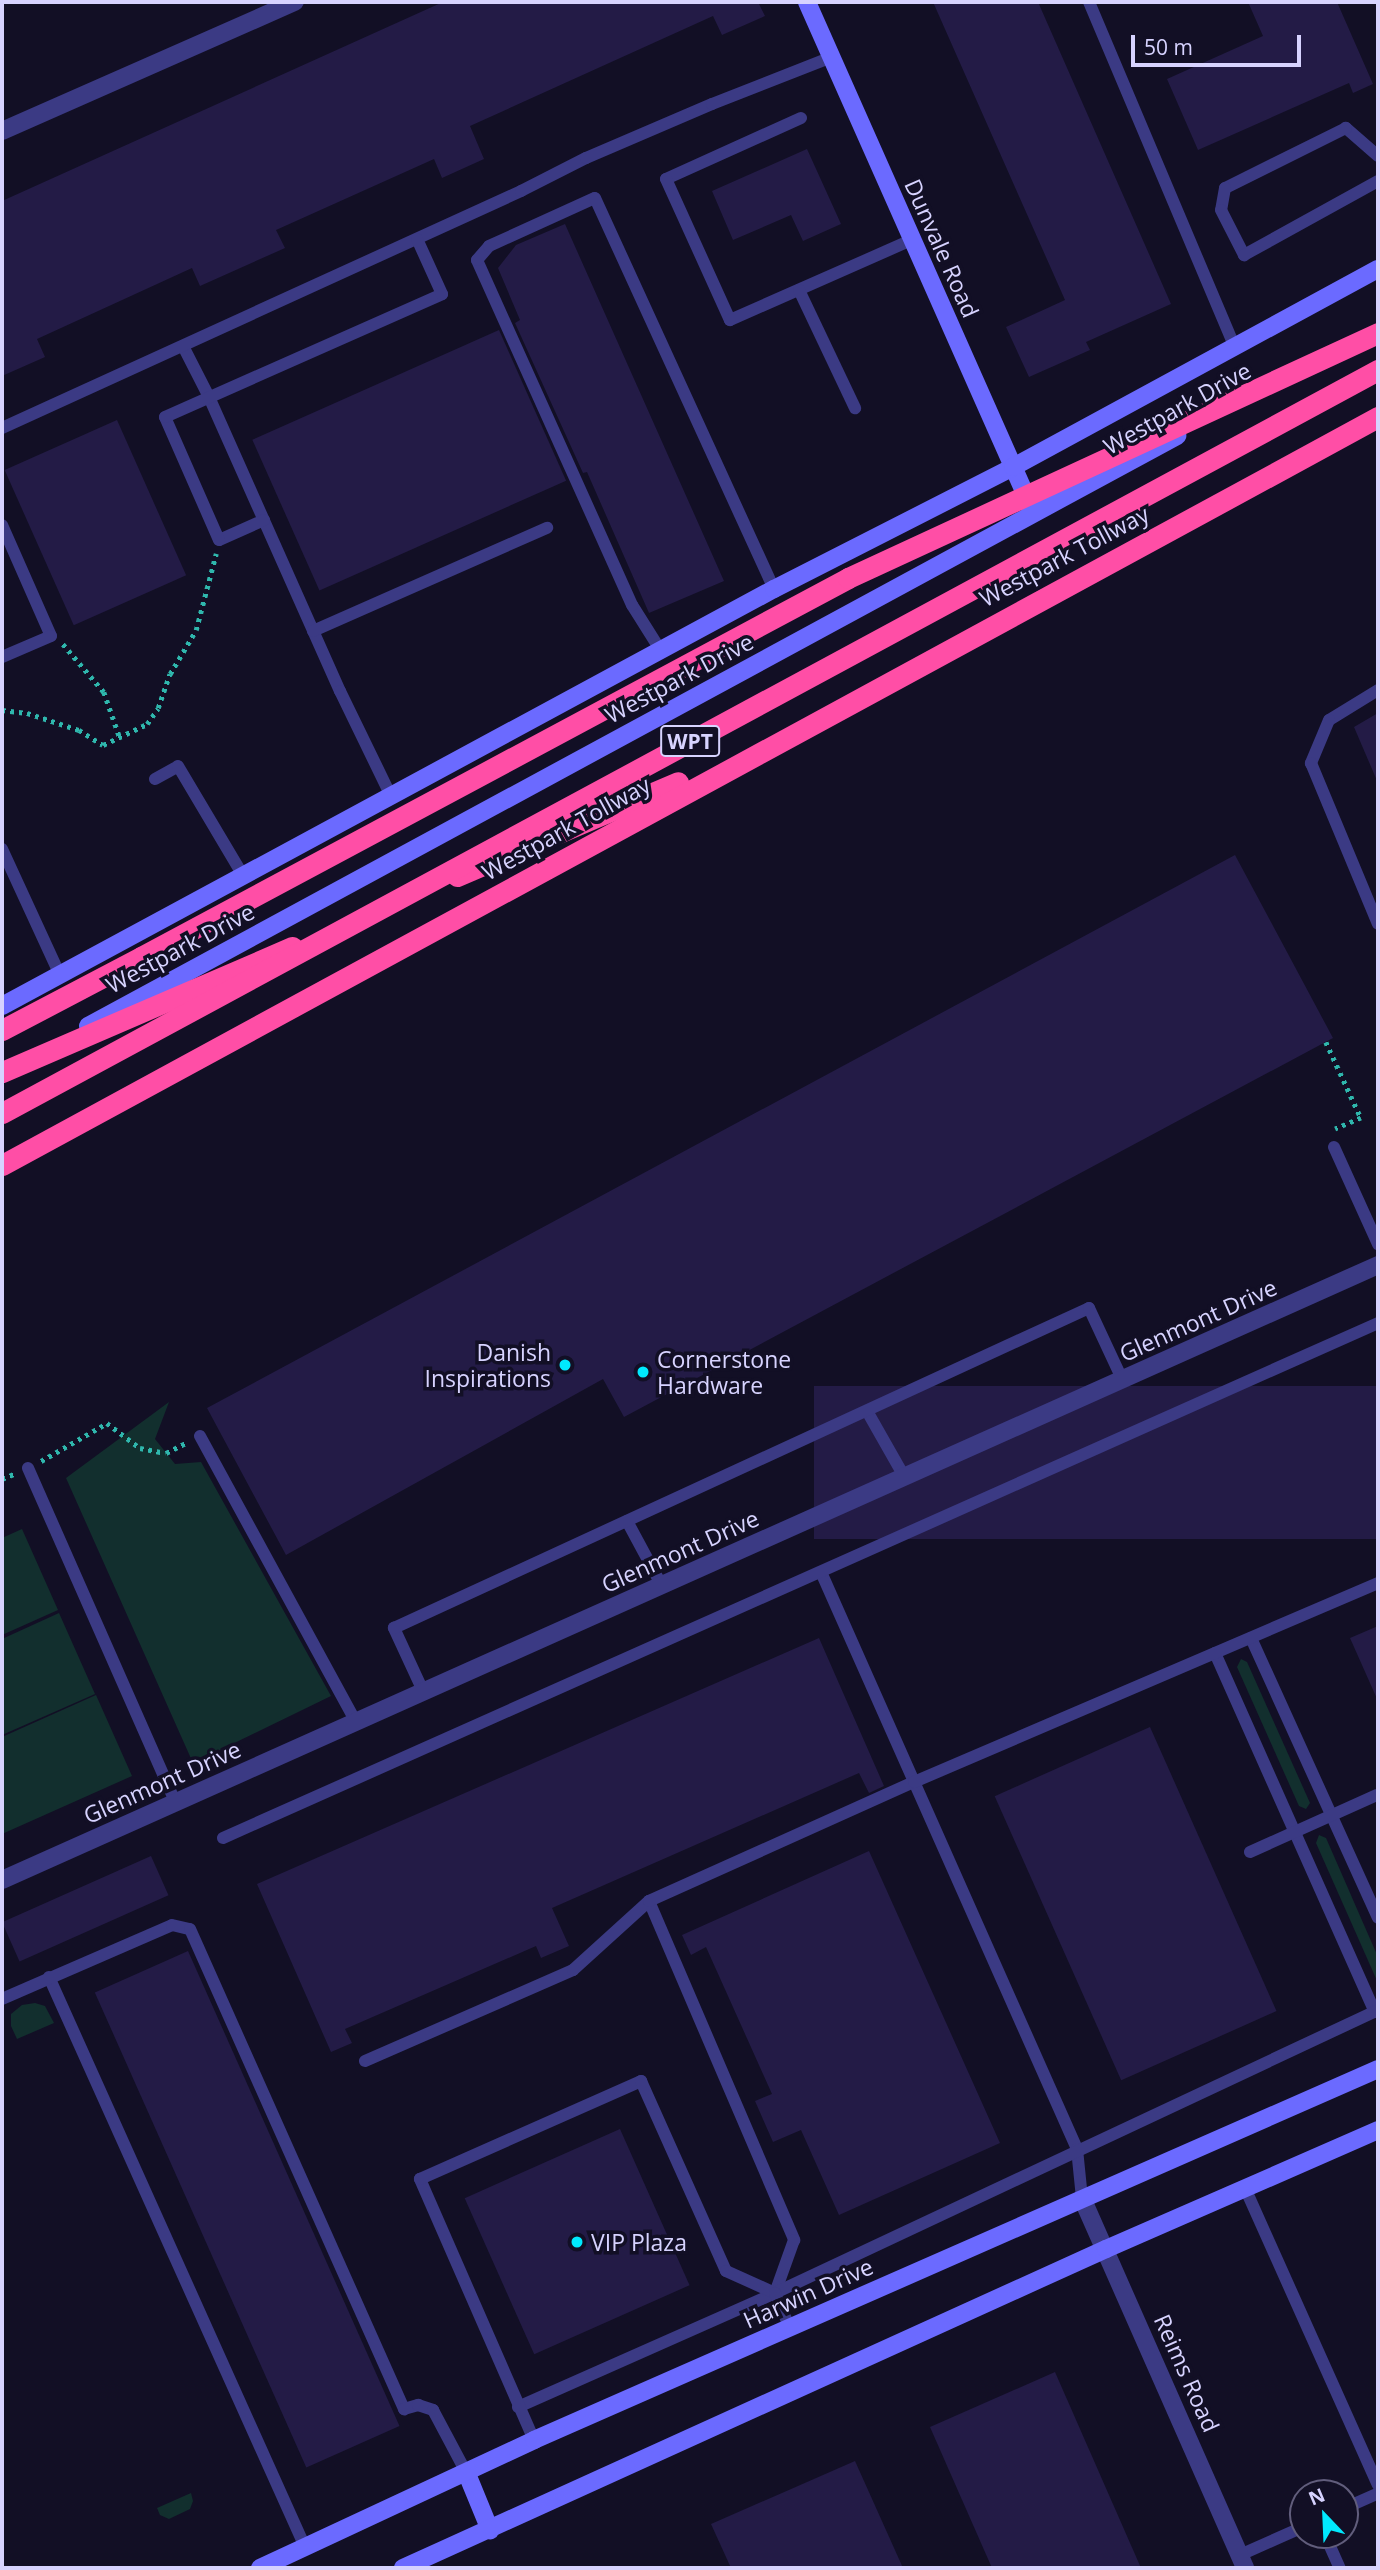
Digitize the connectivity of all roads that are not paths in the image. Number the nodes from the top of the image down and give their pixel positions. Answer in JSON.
{"nodes":[{"id":1,"x":295,"y":2,"type":"edge"},
{"id":2,"x":807,"y":2,"type":"edge"},
{"id":3,"x":1089,"y":2,"type":"edge"},
{"id":4,"x":832,"y":57,"type":"junction"},
{"id":5,"x":802,"y":118,"type":"dead end"},
{"id":6,"x":2,"y":131,"type":"edge"},
{"id":7,"x":1378,"y":156,"type":"edge"},
{"id":8,"x":1378,"y":181,"type":"edge"},
{"id":9,"x":417,"y":239,"type":"junction"},
{"id":10,"x":911,"y":240,"type":"junction"},
{"id":11,"x":1378,"y":269,"type":"edge"},
{"id":12,"x":799,"y":290,"type":"junction"},
{"id":13,"x":1378,"y":326,"type":"edge"},
{"id":14,"x":1378,"y":333,"type":"edge"},
{"id":15,"x":183,"y":346,"type":"junction"},
{"id":16,"x":1235,"y":347,"type":"junction"},
{"id":17,"x":1378,"y":370,"type":"edge"},
{"id":18,"x":209,"y":397,"type":"junction"},
{"id":19,"x":855,"y":408,"type":"dead end"},
{"id":20,"x":1378,"y":417,"type":"edge"},
{"id":21,"x":2,"y":428,"type":"edge"},
{"id":22,"x":1013,"y":467,"type":"junction"},
{"id":23,"x":1034,"y":514,"type":"junction"},
{"id":24,"x":264,"y":520,"type":"junction"},
{"id":25,"x":2,"y":525,"type":"edge"},
{"id":26,"x":547,"y":528,"type":"dead end"},
{"id":27,"x":774,"y":589,"type":"junction"},
{"id":28,"x":313,"y":631,"type":"junction"},
{"id":29,"x":661,"y":651,"type":"junction"},
{"id":30,"x":2,"y":657,"type":"edge"},
{"id":31,"x":1378,"y":690,"type":"edge"},
{"id":32,"x":786,"y":736,"type":"junction"},
{"id":33,"x":155,"y":779,"type":"dead end"},
{"id":34,"x":392,"y":798,"type":"junction"},
{"id":35,"x":2,"y":849,"type":"edge"},
{"id":36,"x":244,"y":877,"type":"junction"},
{"id":37,"x":1378,"y":924,"type":"edge"},
{"id":38,"x":60,"y":975,"type":"junction"},
{"id":39,"x":2,"y":1006,"type":"edge"},
{"id":40,"x":2,"y":1030,"type":"edge"},
{"id":41,"x":2,"y":1072,"type":"edge"},
{"id":42,"x":2,"y":1113,"type":"edge"},
{"id":43,"x":1334,"y":1147,"type":"road end"},
{"id":44,"x":2,"y":1165,"type":"edge"},
{"id":45,"x":1378,"y":1244,"type":"edge"},
{"id":46,"x":1378,"y":1265,"type":"edge"},
{"id":47,"x":1378,"y":1323,"type":"edge"},
{"id":48,"x":1123,"y":1381,"type":"junction"},
{"id":49,"x":867,"y":1411,"type":"junction"},
{"id":50,"x":200,"y":1436,"type":"road end"},
{"id":51,"x":28,"y":1468,"type":"road end"},
{"id":52,"x":905,"y":1478,"type":"junction"},
{"id":53,"x":627,"y":1521,"type":"junction"},
{"id":54,"x":821,"y":1572,"type":"junction"},
{"id":55,"x":1378,"y":1583,"type":"edge"},
{"id":56,"x":662,"y":1586,"type":"junction"},
{"id":57,"x":1251,"y":1638,"type":"junction"},
{"id":58,"x":1215,"y":1653,"type":"junction"},
{"id":59,"x":424,"y":1692,"type":"junction"},
{"id":60,"x":356,"y":1722,"type":"junction"},
{"id":61,"x":914,"y":1782,"type":"junction"},
{"id":62,"x":1377,"y":1795,"type":"edge"},
{"id":63,"x":176,"y":1802,"type":"junction"},
{"id":64,"x":1332,"y":1815,"type":"junction"},
{"id":65,"x":1295,"y":1832,"type":"junction"},
{"id":66,"x":223,"y":1838,"type":"dead end"},
{"id":67,"x":1250,"y":1852,"type":"dead end"},
{"id":68,"x":2,"y":1880,"type":"edge"},
{"id":69,"x":649,"y":1901,"type":"junction"},
{"id":70,"x":1378,"y":1918,"type":"edge"},
{"id":71,"x":49,"y":1978,"type":"junction"},
{"id":72,"x":2,"y":1998,"type":"edge"},
{"id":73,"x":1377,"y":2011,"type":"edge"},
{"id":74,"x":365,"y":2061,"type":"dead end"},
{"id":75,"x":1378,"y":2069,"type":"edge"},
{"id":76,"x":1378,"y":2130,"type":"edge"},
{"id":77,"x":1077,"y":2148,"type":"junction"},
{"id":78,"x":1245,"y":2188,"type":"junction"},
{"id":79,"x":1082,"y":2198,"type":"junction"},
{"id":80,"x":1106,"y":2249,"type":"junction"},
{"id":81,"x":775,"y":2293,"type":"junction"},
{"id":82,"x":790,"y":2328,"type":"junction"},
{"id":83,"x":518,"y":2407,"type":"junction"},
{"id":84,"x":534,"y":2440,"type":"junction"},
{"id":85,"x":467,"y":2474,"type":"junction"},
{"id":86,"x":1378,"y":2485,"type":"edge"},
{"id":87,"x":1378,"y":2493,"type":"edge"},
{"id":88,"x":1359,"y":2502,"type":"edge"},
{"id":89,"x":490,"y":2530,"type":"junction"},
{"id":90,"x":1289,"y":2535,"type":"edge"},
{"id":91,"x":306,"y":2549,"type":"junction"},
{"id":92,"x":1331,"y":2549,"type":"edge"},
{"id":93,"x":1242,"y":2562,"type":"edge"},
{"id":94,"x":260,"y":2568,"type":"edge"},
{"id":95,"x":403,"y":2568,"type":"edge"},
{"id":96,"x":1340,"y":2568,"type":"edge"}],
"edges":[{"from":1,"to":6,"type":"street"},
{"from":2,"to":4,"type":"main road","name":"Dunvale Road"},
{"from":3,"to":16,"type":"lane"},
{"from":4,"to":9,"type":"lane"},
{"from":4,"to":10,"type":"main road","name":"Dunvale Road"},
{"from":5,"to":12,"type":"lane"},
{"from":7,"to":8,"type":"lane"},
{"from":9,"to":15,"type":"lane"},
{"from":9,"to":18,"type":"lane"},
{"from":10,"to":12,"type":"lane"},
{"from":10,"to":22,"type":"main road","name":"Dunvale Road"},
{"from":11,"to":16,"type":"main road","name":"Westpark Drive"},
{"from":12,"to":19,"type":"lane"},
{"from":13,"to":23,"type":"main road","name":"Westpark Drive"},
{"from":14,"to":40,"type":"highway","bridge":true},
{"from":15,"to":18,"type":"lane"},
{"from":15,"to":21,"type":"lane"},
{"from":16,"to":22,"type":"main road","name":"Westpark Drive"},
{"from":17,"to":42,"type":"highway","name":"Westpark Tollway","number":"WPT","bridge":true},
{"from":18,"to":24,"type":"lane"},
{"from":18,"to":24,"type":"lane"},
{"from":20,"to":32,"type":"highway","name":"Westpark Tollway","number":"WPT"},
{"from":22,"to":23,"type":"main road","name":"Dunvale Road"},
{"from":22,"to":27,"type":"main road","name":"Westpark Drive"},
{"from":23,"to":41,"type":"main road","name":"Westpark Drive"},
{"from":24,"to":28,"type":"lane"},
{"from":25,"to":30,"type":"lane"},
{"from":26,"to":28,"type":"lane"},
{"from":27,"to":29,"type":"main road","name":"Westpark Drive"},
{"from":27,"to":29,"type":"lane"},
{"from":28,"to":34,"type":"lane"},
{"from":29,"to":34,"type":"main road","name":"Westpark Drive"},
{"from":31,"to":37,"type":"lane"},
{"from":32,"to":41,"type":"highway"},
{"from":32,"to":44,"type":"highway","name":"Westpark Tollway","number":"WPT"},
{"from":33,"to":36,"type":"lane"},
{"from":34,"to":36,"type":"main road","name":"Westpark Drive"},
{"from":35,"to":38,"type":"lane"},
{"from":36,"to":38,"type":"main road","name":"Westpark Drive"},
{"from":38,"to":39,"type":"main road","name":"Westpark Drive"},
{"from":43,"to":45,"type":"lane"},
{"from":46,"to":48,"type":"street","name":"Glenmont Drive"},
{"from":47,"to":54,"type":"lane"},
{"from":48,"to":49,"type":"lane"},
{"from":48,"to":52,"type":"street","name":"Glenmont Drive"},
{"from":49,"to":52,"type":"lane"},
{"from":49,"to":53,"type":"lane"},
{"from":50,"to":60,"type":"lane"},
{"from":51,"to":63,"type":"lane"},
{"from":52,"to":56,"type":"street","name":"Glenmont Drive"},
{"from":53,"to":56,"type":"lane"},
{"from":53,"to":59,"type":"lane"},
{"from":54,"to":61,"type":"lane"},
{"from":54,"to":66,"type":"lane"},
{"from":55,"to":57,"type":"lane"},
{"from":56,"to":59,"type":"street","name":"Glenmont Drive"},
{"from":57,"to":58,"type":"lane"},
{"from":57,"to":64,"type":"lane"},
{"from":58,"to":61,"type":"lane"},
{"from":58,"to":65,"type":"lane"},
{"from":59,"to":60,"type":"street","name":"Glenmont Drive"},
{"from":60,"to":63,"type":"street","name":"Glenmont Drive"},
{"from":61,"to":69,"type":"lane"},
{"from":61,"to":77,"type":"lane"},
{"from":62,"to":64,"type":"lane"},
{"from":63,"to":68,"type":"street","name":"Glenmont Drive"},
{"from":64,"to":65,"type":"lane"},
{"from":64,"to":70,"type":"lane"},
{"from":65,"to":67,"type":"lane"},
{"from":65,"to":73,"type":"lane"},
{"from":69,"to":74,"type":"lane"},
{"from":69,"to":81,"type":"lane"},
{"from":71,"to":72,"type":"lane"},
{"from":71,"to":85,"type":"lane"},
{"from":71,"to":91,"type":"lane"},
{"from":73,"to":77,"type":"lane"},
{"from":75,"to":79,"type":"main road","name":"Harwin Drive"},
{"from":76,"to":78,"type":"main road"},
{"from":77,"to":79,"type":"lane"},
{"from":77,"to":81,"type":"lane"},
{"from":78,"to":80,"type":"main road"},
{"from":78,"to":86,"type":"lane"},
{"from":79,"to":80,"type":"street","name":"Reims Road"},
{"from":79,"to":82,"type":"main road","name":"Harwin Drive"},
{"from":80,"to":89,"type":"main road"},
{"from":80,"to":93,"type":"street","name":"Reims Road"},
{"from":81,"to":82,"type":"lane"},
{"from":81,"to":83,"type":"lane"},
{"from":81,"to":83,"type":"lane"},
{"from":82,"to":84,"type":"main road","name":"Harwin Drive"},
{"from":83,"to":84,"type":"lane"},
{"from":84,"to":85,"type":"main road","name":"Harwin Drive"},
{"from":85,"to":89,"type":"main road"},
{"from":85,"to":91,"type":"main road","name":"Harwin Drive"},
{"from":87,"to":88,"type":"lane"},
{"from":89,"to":95,"type":"main road"},
{"from":90,"to":93,"type":"lane"},
{"from":91,"to":94,"type":"main road","name":"Harwin Drive"},
{"from":92,"to":96,"type":"lane"}]}
